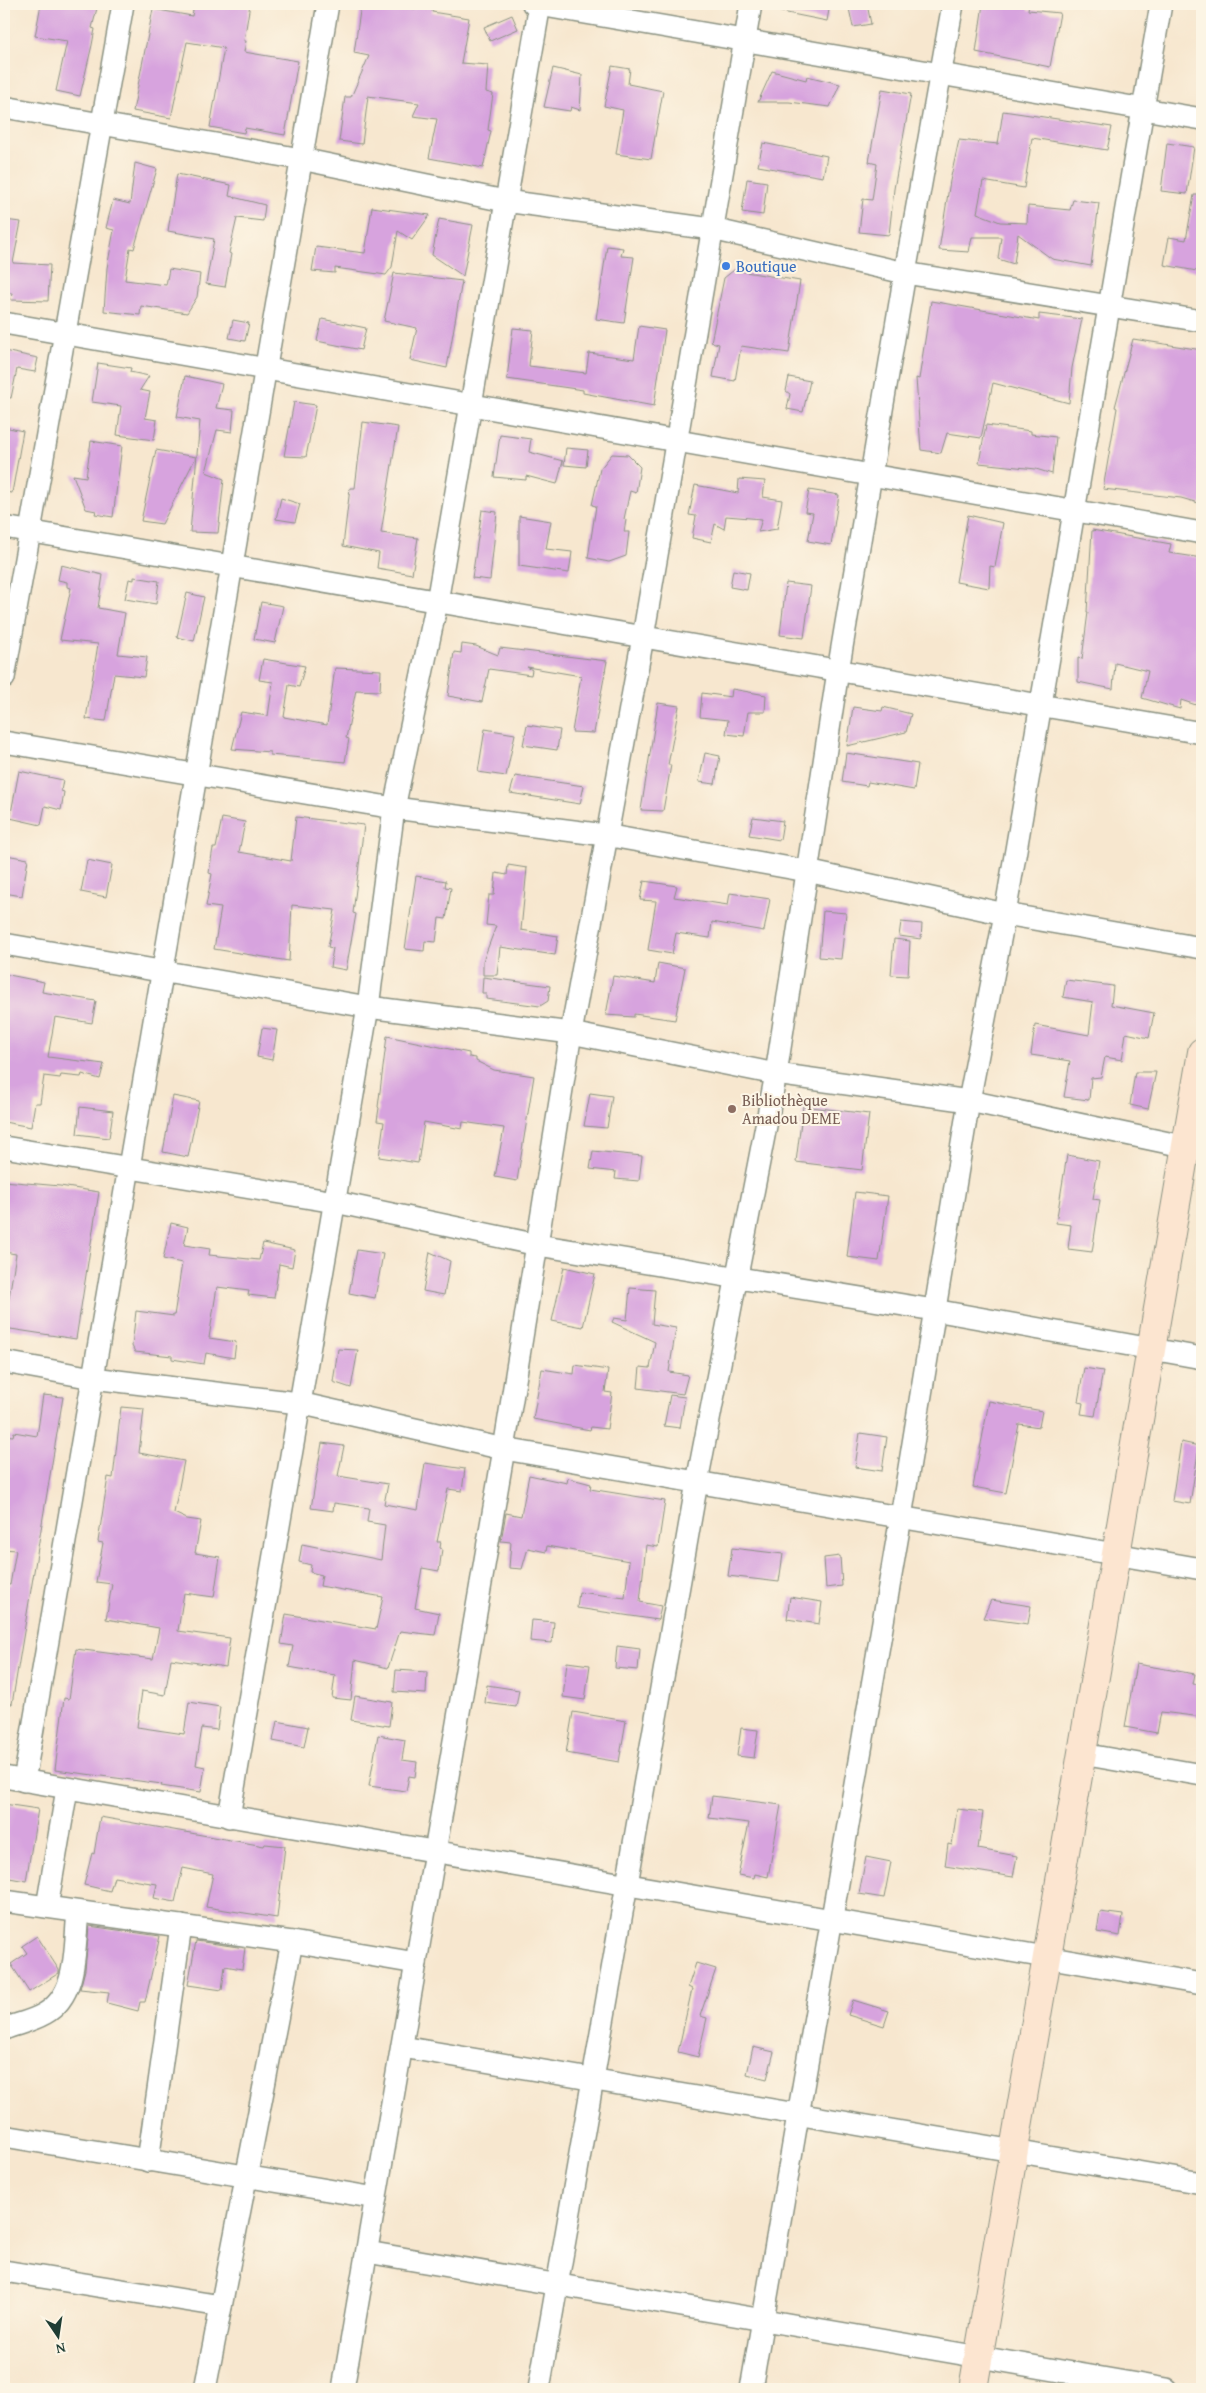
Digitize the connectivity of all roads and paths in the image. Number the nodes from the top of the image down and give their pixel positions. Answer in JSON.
{"nodes":[{"id":1,"x":123,"y":4,"type":"edge"},
{"id":2,"x":328,"y":4,"type":"edge"},
{"id":3,"x":538,"y":4,"type":"edge"},
{"id":4,"x":751,"y":4,"type":"edge"},
{"id":5,"x":953,"y":4,"type":"edge"},
{"id":6,"x":1161,"y":4,"type":"edge"},
{"id":7,"x":744,"y":40,"type":"junction"},
{"id":8,"x":941,"y":74,"type":"junction"},
{"id":9,"x":4,"y":107,"type":"edge"},
{"id":10,"x":1143,"y":109,"type":"junction"},
{"id":11,"x":1202,"y":119,"type":"edge"},
{"id":12,"x":102,"y":124,"type":"junction"},
{"id":13,"x":301,"y":159,"type":"junction"},
{"id":14,"x":505,"y":201,"type":"junction"},
{"id":15,"x":712,"y":229,"type":"junction"},
{"id":16,"x":905,"y":273,"type":"junction"},
{"id":17,"x":1110,"y":306,"type":"junction"},
{"id":18,"x":1202,"y":321,"type":"edge"},
{"id":19,"x":4,"y":323,"type":"edge"},
{"id":20,"x":65,"y":333,"type":"junction"},
{"id":21,"x":266,"y":369,"type":"junction"},
{"id":22,"x":471,"y":405,"type":"junction"},
{"id":23,"x":676,"y":441,"type":"junction"},
{"id":24,"x":872,"y":475,"type":"junction"},
{"id":25,"x":1074,"y":511,"type":"junction"},
{"id":26,"x":4,"y":527,"type":"edge"},
{"id":27,"x":30,"y":532,"type":"junction"},
{"id":28,"x":1202,"y":533,"type":"edge"},
{"id":29,"x":232,"y":566,"type":"junction"},
{"id":30,"x":438,"y":602,"type":"junction"},
{"id":31,"x":643,"y":637,"type":"junction"},
{"id":32,"x":838,"y":670,"type":"junction"},
{"id":33,"x":4,"y":678,"type":"edge"},
{"id":34,"x":1040,"y":705,"type":"junction"},
{"id":35,"x":1202,"y":733,"type":"edge"},
{"id":36,"x":4,"y":742,"type":"edge"},
{"id":37,"x":196,"y":775,"type":"junction"},
{"id":38,"x":394,"y":808,"type":"junction"},
{"id":39,"x":605,"y":835,"type":"junction"},
{"id":40,"x":808,"y":871,"type":"junction"},
{"id":41,"x":1004,"y":914,"type":"junction"},
{"id":42,"x":4,"y":944,"type":"edge"},
{"id":43,"x":1202,"y":948,"type":"edge"},
{"id":44,"x":162,"y":972,"type":"junction"},
{"id":45,"x":368,"y":1007,"type":"junction"},
{"id":46,"x":571,"y":1033,"type":"junction"},
{"id":47,"x":1202,"y":1052,"type":"edge"},
{"id":48,"x":776,"y":1074,"type":"junction"},
{"id":49,"x":969,"y":1101,"type":"junction"},
{"id":50,"x":4,"y":1147,"type":"edge"},
{"id":51,"x":1194,"y":1149,"type":"edge"},
{"id":52,"x":129,"y":1168,"type":"junction"},
{"id":53,"x":335,"y":1202,"type":"junction"},
{"id":54,"x":538,"y":1245,"type":"junction"},
{"id":55,"x":735,"y":1279,"type":"junction"},
{"id":56,"x":934,"y":1310,"type":"junction"},
{"id":57,"x":1152,"y":1350,"type":"junction"},
{"id":58,"x":1202,"y":1358,"type":"edge"},
{"id":59,"x":4,"y":1362,"type":"edge"},
{"id":60,"x":93,"y":1378,"type":"junction"},
{"id":61,"x":299,"y":1403,"type":"junction"},
{"id":62,"x":504,"y":1449,"type":"junction"},
{"id":63,"x":697,"y":1482,"type":"junction"},
{"id":64,"x":901,"y":1517,"type":"junction"},
{"id":65,"x":1116,"y":1554,"type":"junction"},
{"id":66,"x":1202,"y":1569,"type":"edge"},
{"id":67,"x":1082,"y":1754,"type":"junction"},
{"id":68,"x":1202,"y":1774,"type":"edge"},
{"id":69,"x":14,"y":1779,"type":"edge"},
{"id":70,"x":67,"y":1789,"type":"junction"},
{"id":71,"x":229,"y":1817,"type":"junction"},
{"id":72,"x":435,"y":1852,"type":"junction"},
{"id":73,"x":627,"y":1885,"type":"junction"},
{"id":74,"x":4,"y":1901,"type":"edge"},
{"id":75,"x":47,"y":1908,"type":"junction"},
{"id":76,"x":78,"y":1912,"type":"junction"},
{"id":77,"x":832,"y":1920,"type":"junction"},
{"id":78,"x":181,"y":1926,"type":"junction"},
{"id":79,"x":292,"y":1942,"type":"junction"},
{"id":80,"x":1047,"y":1957,"type":"junction"},
{"id":81,"x":416,"y":1963,"type":"junction"},
{"id":82,"x":1202,"y":1984,"type":"edge"},
{"id":83,"x":4,"y":2029,"type":"edge"},
{"id":84,"x":402,"y":2047,"type":"junction"},
{"id":85,"x":593,"y":2080,"type":"junction"},
{"id":86,"x":799,"y":2114,"type":"junction"},
{"id":87,"x":4,"y":2136,"type":"edge"},
{"id":88,"x":1014,"y":2151,"type":"junction"},
{"id":89,"x":148,"y":2161,"type":"junction"},
{"id":90,"x":247,"y":2176,"type":"junction"},
{"id":91,"x":1202,"y":2183,"type":"edge"},
{"id":92,"x":376,"y":2198,"type":"junction"},
{"id":93,"x":367,"y":2252,"type":"junction"},
{"id":94,"x":4,"y":2271,"type":"edge"},
{"id":95,"x":558,"y":2285,"type":"junction"},
{"id":96,"x":221,"y":2306,"type":"junction"},
{"id":97,"x":763,"y":2320,"type":"junction"},
{"id":98,"x":978,"y":2357,"type":"junction"},
{"id":99,"x":205,"y":2389,"type":"edge"},
{"id":100,"x":343,"y":2389,"type":"edge"},
{"id":101,"x":539,"y":2389,"type":"edge"},
{"id":102,"x":752,"y":2389,"type":"edge"},
{"id":103,"x":973,"y":2389,"type":"edge"},
{"id":104,"x":1166,"y":2389,"type":"edge"}],
"edges":[{"from":1,"to":12,"type":"street"},
{"from":2,"to":13,"type":"street"},
{"from":3,"to":7,"type":"street"},
{"from":3,"to":14,"type":"street"},
{"from":4,"to":7,"type":"street"},
{"from":5,"to":8,"type":"street"},
{"from":6,"to":10,"type":"street"},
{"from":7,"to":8,"type":"street"},
{"from":7,"to":15,"type":"street"},
{"from":8,"to":10,"type":"street"},
{"from":8,"to":16,"type":"street"},
{"from":9,"to":12,"type":"street"},
{"from":10,"to":11,"type":"street"},
{"from":10,"to":17,"type":"street"},
{"from":12,"to":13,"type":"street"},
{"from":12,"to":20,"type":"street"},
{"from":13,"to":14,"type":"street"},
{"from":13,"to":21,"type":"street"},
{"from":14,"to":15,"type":"street"},
{"from":14,"to":22,"type":"street"},
{"from":15,"to":16,"type":"street"},
{"from":15,"to":23,"type":"street"},
{"from":16,"to":17,"type":"street"},
{"from":16,"to":24,"type":"street"},
{"from":17,"to":18,"type":"street"},
{"from":17,"to":25,"type":"street"},
{"from":19,"to":20,"type":"street"},
{"from":20,"to":21,"type":"street"},
{"from":20,"to":27,"type":"street"},
{"from":21,"to":22,"type":"street"},
{"from":21,"to":29,"type":"street"},
{"from":22,"to":23,"type":"street"},
{"from":22,"to":30,"type":"street"},
{"from":23,"to":24,"type":"street"},
{"from":23,"to":31,"type":"street"},
{"from":24,"to":25,"type":"street"},
{"from":24,"to":32,"type":"street"},
{"from":25,"to":28,"type":"street"},
{"from":25,"to":34,"type":"street"},
{"from":26,"to":27,"type":"street"},
{"from":27,"to":29,"type":"street"},
{"from":27,"to":33,"type":"street"},
{"from":29,"to":30,"type":"street"},
{"from":29,"to":37,"type":"street"},
{"from":30,"to":31,"type":"street"},
{"from":30,"to":38,"type":"street"},
{"from":31,"to":32,"type":"street"},
{"from":31,"to":39,"type":"street"},
{"from":32,"to":34,"type":"street"},
{"from":32,"to":40,"type":"street"},
{"from":34,"to":35,"type":"street"},
{"from":34,"to":41,"type":"street"},
{"from":36,"to":37,"type":"street"},
{"from":37,"to":38,"type":"street"},
{"from":37,"to":44,"type":"street"},
{"from":38,"to":39,"type":"street"},
{"from":38,"to":45,"type":"street"},
{"from":39,"to":40,"type":"street"},
{"from":39,"to":46,"type":"street"},
{"from":40,"to":41,"type":"street"},
{"from":40,"to":48,"type":"street"},
{"from":41,"to":43,"type":"street"},
{"from":41,"to":49,"type":"street"},
{"from":42,"to":44,"type":"street"},
{"from":44,"to":45,"type":"street"},
{"from":44,"to":52,"type":"street"},
{"from":45,"to":46,"type":"street"},
{"from":45,"to":53,"type":"street"},
{"from":46,"to":48,"type":"street"},
{"from":46,"to":54,"type":"street"},
{"from":47,"to":51,"type":"street"},
{"from":48,"to":49,"type":"street"},
{"from":48,"to":55,"type":"street"},
{"from":49,"to":51,"type":"street"},
{"from":49,"to":56,"type":"street"},
{"from":50,"to":52,"type":"street"},
{"from":51,"to":57,"type":"street"},
{"from":52,"to":53,"type":"street"},
{"from":52,"to":60,"type":"street"},
{"from":53,"to":54,"type":"street"},
{"from":53,"to":61,"type":"street"},
{"from":54,"to":55,"type":"street"},
{"from":54,"to":62,"type":"street"},
{"from":55,"to":56,"type":"street"},
{"from":55,"to":63,"type":"street"},
{"from":56,"to":57,"type":"street"},
{"from":56,"to":64,"type":"street"},
{"from":57,"to":58,"type":"street"},
{"from":57,"to":65,"type":"street"},
{"from":59,"to":60,"type":"street"},
{"from":60,"to":61,"type":"street"},
{"from":60,"to":69,"type":"street"},
{"from":61,"to":62,"type":"street"},
{"from":61,"to":71,"type":"street"},
{"from":62,"to":63,"type":"street"},
{"from":62,"to":72,"type":"street"},
{"from":63,"to":64,"type":"street"},
{"from":63,"to":73,"type":"street"},
{"from":64,"to":65,"type":"street"},
{"from":64,"to":77,"type":"street"},
{"from":65,"to":66,"type":"street"},
{"from":65,"to":67,"type":"street"},
{"from":67,"to":68,"type":"street"},
{"from":67,"to":80,"type":"street"},
{"from":69,"to":70,"type":"street"},
{"from":70,"to":71,"type":"street"},
{"from":70,"to":75,"type":"street"},
{"from":71,"to":72,"type":"street"},
{"from":72,"to":73,"type":"street"},
{"from":72,"to":81,"type":"street"},
{"from":73,"to":77,"type":"street"},
{"from":73,"to":85,"type":"street"},
{"from":74,"to":75,"type":"street"},
{"from":75,"to":76,"type":"street"},
{"from":76,"to":78,"type":"street"},
{"from":76,"to":83,"type":"street"},
{"from":77,"to":80,"type":"street"},
{"from":77,"to":86,"type":"street"},
{"from":78,"to":79,"type":"street"},
{"from":78,"to":89,"type":"street"},
{"from":79,"to":81,"type":"street"},
{"from":79,"to":90,"type":"street"},
{"from":80,"to":82,"type":"street"},
{"from":80,"to":88,"type":"street"},
{"from":81,"to":84,"type":"street"},
{"from":84,"to":85,"type":"street"},
{"from":84,"to":92,"type":"street"},
{"from":85,"to":86,"type":"street"},
{"from":85,"to":95,"type":"street"},
{"from":86,"to":88,"type":"street"},
{"from":86,"to":97,"type":"street"},
{"from":87,"to":89,"type":"street"},
{"from":88,"to":91,"type":"street"},
{"from":88,"to":98,"type":"street"},
{"from":89,"to":90,"type":"street"},
{"from":90,"to":92,"type":"street"},
{"from":90,"to":96,"type":"street"},
{"from":92,"to":93,"type":"street"},
{"from":93,"to":95,"type":"street"},
{"from":93,"to":100,"type":"street"},
{"from":94,"to":96,"type":"street"},
{"from":95,"to":97,"type":"street"},
{"from":95,"to":101,"type":"street"},
{"from":96,"to":99,"type":"street"},
{"from":97,"to":98,"type":"street"},
{"from":97,"to":102,"type":"street"},
{"from":98,"to":103,"type":"street"},
{"from":98,"to":104,"type":"street"}]}
